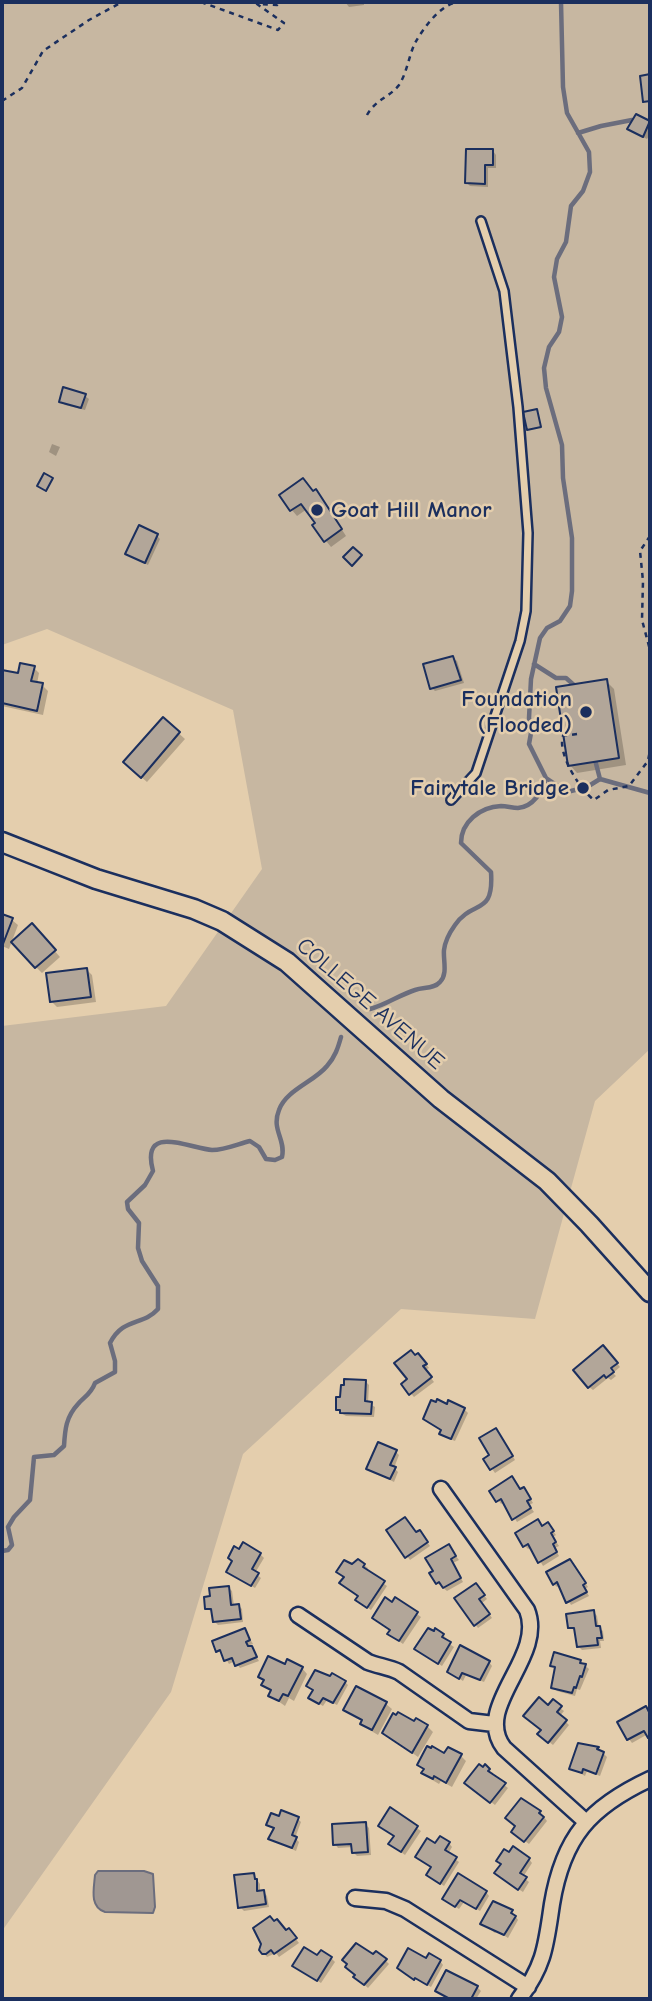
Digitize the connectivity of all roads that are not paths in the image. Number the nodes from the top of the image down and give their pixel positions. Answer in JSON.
{"nodes":[{"id":1,"x":481,"y":221,"type":"dead end"},
{"id":2,"x":451,"y":800,"type":"dead end"},
{"id":3,"x":2,"y":842,"type":"edge"},
{"id":4,"x":650,"y":1292,"type":"edge"},
{"id":5,"x":441,"y":1489,"type":"dead end"},
{"id":6,"x":298,"y":1615,"type":"dead end"},
{"id":7,"x":494,"y":1724,"type":"junction"},
{"id":8,"x":650,"y":1779,"type":"edge"},
{"id":9,"x":585,"y":1821,"type":"junction"},
{"id":10,"x":355,"y":1899,"type":"dead end"},
{"id":11,"x":524,"y":1993,"type":"edge"}],
"edges":[{"from":1,"to":2,"type":"lane"},
{"from":3,"to":4,"type":"street","name":"COLLEGE AVENUE"},
{"from":5,"to":7,"type":"street"},
{"from":6,"to":7,"type":"street"},
{"from":7,"to":9,"type":"street"},
{"from":8,"to":9,"type":"street"},
{"from":9,"to":11,"type":"street"},
{"from":10,"to":11,"type":"street"}]}
